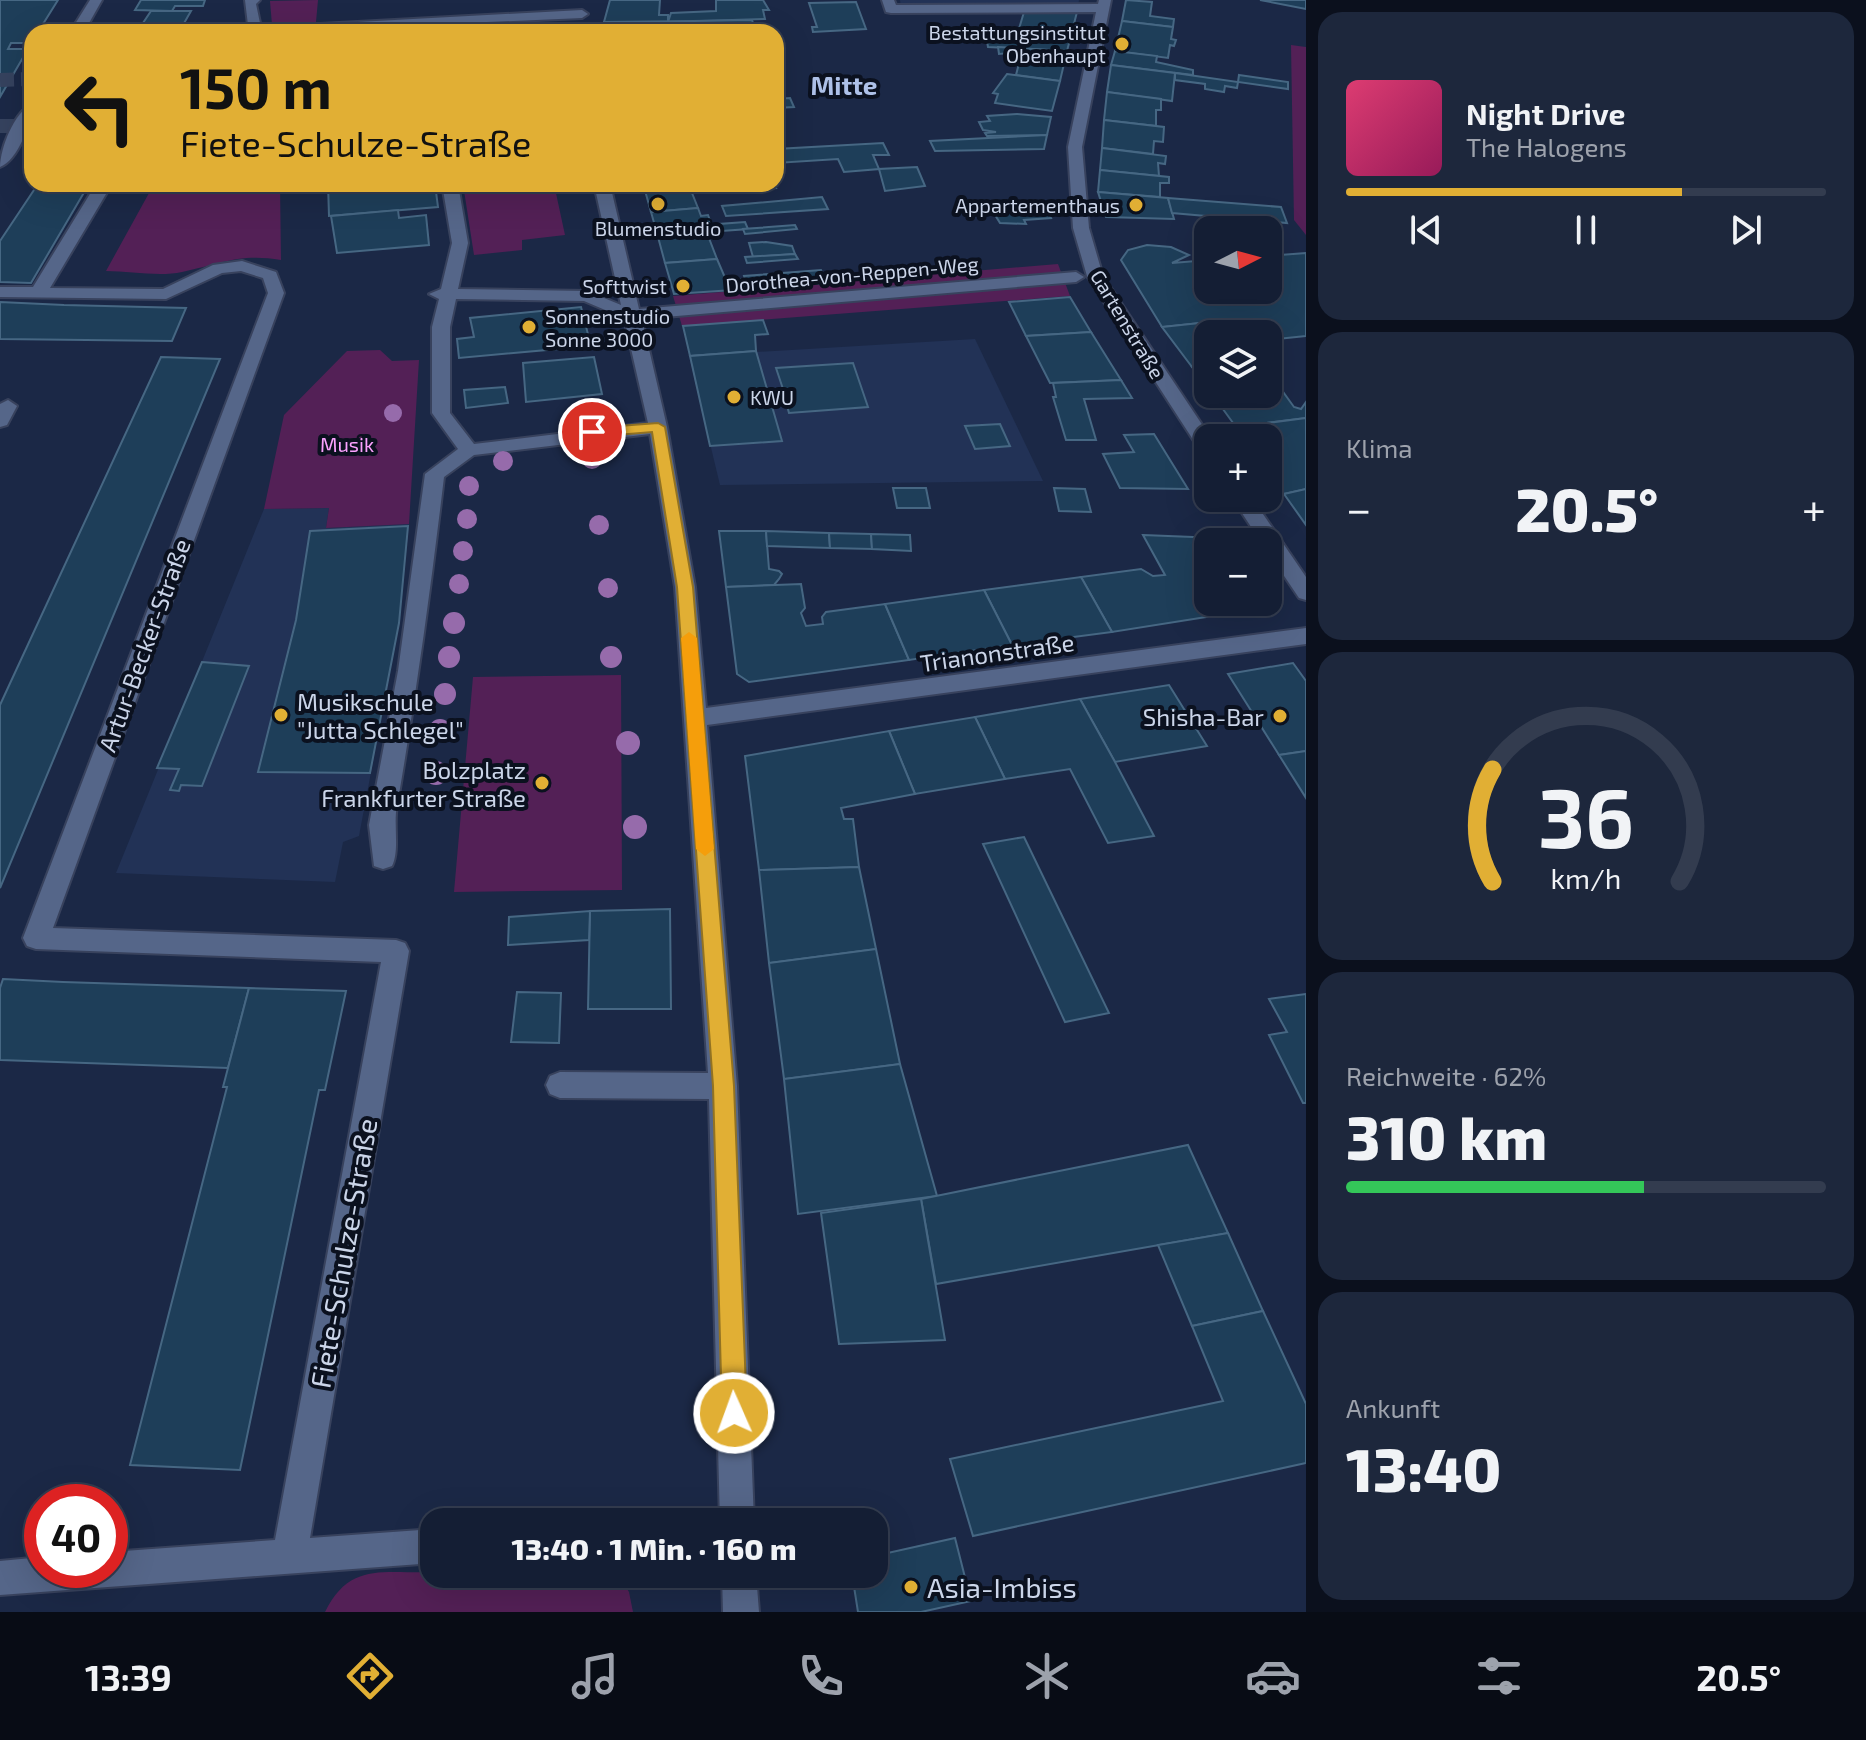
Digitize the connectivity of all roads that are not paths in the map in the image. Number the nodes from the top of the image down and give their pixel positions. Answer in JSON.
{"nodes":[{"id":1,"x":96,"y":0,"type":"edge"},
{"id":2,"x":254,"y":0,"type":"edge"},
{"id":3,"x":888,"y":0,"type":"edge"},
{"id":4,"x":1104,"y":4,"type":"edge"},
{"id":5,"x":584,"y":7,"type":"edge"},
{"id":6,"x":428,"y":22,"type":"edge"},
{"id":7,"x":82,"y":24,"type":"edge"},
{"id":8,"x":254,"y":24,"type":"edge"},
{"id":9,"x":391,"y":24,"type":"edge"},
{"id":10,"x":24,"y":122,"type":"edge"},
{"id":11,"x":0,"y":163,"type":"edge"},
{"id":12,"x":99,"y":192,"type":"edge"},
{"id":13,"x":451,"y":192,"type":"edge"},
{"id":14,"x":604,"y":192,"type":"edge"},
{"id":15,"x":1076,"y":277,"type":"dead end"},
{"id":16,"x":0,"y":292,"type":"edge"},
{"id":17,"x":38,"y":293,"type":"junction"},
{"id":18,"x":444,"y":294,"type":"junction"},
{"id":19,"x":631,"y":315,"type":"junction"},
{"id":20,"x":658,"y":427,"type":"junction"},
{"id":21,"x":1194,"y":427,"type":"edge"},
{"id":22,"x":469,"y":450,"type":"junction"},
{"id":23,"x":1251,"y":512,"type":"edge"},
{"id":24,"x":1306,"y":593,"type":"edge"},
{"id":25,"x":1306,"y":636,"type":"edge"},
{"id":26,"x":695,"y":717,"type":"junction"},
{"id":27,"x":383,"y":859,"type":"dead end"},
{"id":28,"x":396,"y":951,"type":"joint"},
{"id":29,"x":560,"y":1085,"type":"dead end"},
{"id":30,"x":723,"y":1086,"type":"junction"},
{"id":31,"x":737,"y":1508,"type":"edge"},
{"id":32,"x":420,"y":1547,"type":"edge"},
{"id":33,"x":290,"y":1555,"type":"junction"},
{"id":34,"x":0,"y":1578,"type":"edge"},
{"id":35,"x":740,"y":1588,"type":"edge"},
{"id":36,"x":741,"y":1612,"type":"edge"}],
"edges":[{"from":1,"to":7,"type":"street"},
{"from":2,"to":8,"type":"street"},
{"from":3,"to":4,"type":"street"},
{"from":4,"to":21,"type":"street","name":"Gartenstraße"},
{"from":5,"to":6,"type":"street"},
{"from":6,"to":9,"type":"street"},
{"from":10,"to":11,"type":"street"},
{"from":12,"to":17,"type":"street"},
{"from":13,"to":18,"type":"street"},
{"from":14,"to":19,"type":"street"},
{"from":15,"to":19,"type":"street","name":"Dorothea-von-Reppen-Weg"},
{"from":16,"to":17,"type":"street","name":"Artur-Becker-Straße"},
{"from":17,"to":28,"type":"street","name":"Artur-Becker-Straße"},
{"from":18,"to":19,"type":"street"},
{"from":18,"to":22,"type":"street"},
{"from":19,"to":20,"type":"street"},
{"from":20,"to":22,"type":"street"},
{"from":20,"to":26,"type":"street"},
{"from":22,"to":27,"type":"street"},
{"from":23,"to":24,"type":"street"},
{"from":25,"to":26,"type":"street","name":"Trianonstraße"},
{"from":26,"to":30,"type":"street"},
{"from":28,"to":33,"type":"street","name":"Fiete-Schulze-Straße"},
{"from":29,"to":30,"type":"street"},
{"from":30,"to":31,"type":"street"},
{"from":32,"to":33,"type":"street"},
{"from":33,"to":34,"type":"street"},
{"from":35,"to":36,"type":"street"}]}
